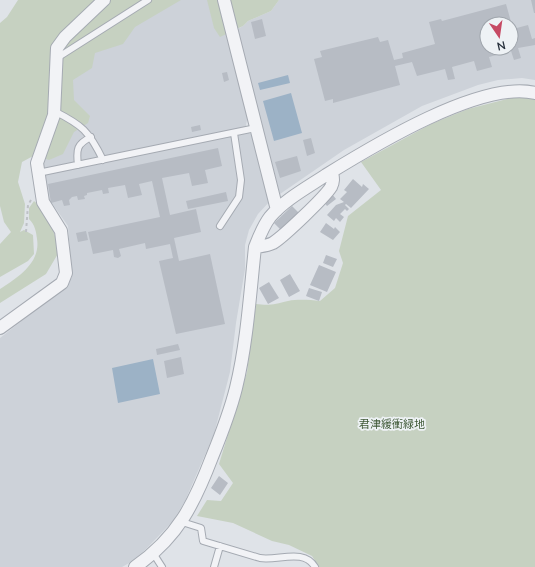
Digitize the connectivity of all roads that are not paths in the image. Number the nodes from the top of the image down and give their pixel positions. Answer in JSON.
{"nodes":[{"id":1,"x":104,"y":0,"type":"edge"},
{"id":2,"x":148,"y":0,"type":"edge"},
{"id":3,"x":224,"y":0,"type":"edge"},
{"id":4,"x":57,"y":58,"type":"junction"},
{"id":5,"x":535,"y":93,"type":"edge"},
{"id":6,"x":54,"y":111,"type":"junction"},
{"id":7,"x":256,"y":128,"type":"junction"},
{"id":8,"x":234,"y":133,"type":"junction"},
{"id":9,"x":91,"y":137,"type":"junction"},
{"id":10,"x":103,"y":160,"type":"junction"},
{"id":11,"x":78,"y":165,"type":"junction"},
{"id":12,"x":332,"y":172,"type":"junction"},
{"id":13,"x":38,"y":173,"type":"junction"},
{"id":14,"x":277,"y":210,"type":"junction"},
{"id":15,"x":220,"y":226,"type":"dead end"},
{"id":16,"x":255,"y":247,"type":"junction"},
{"id":17,"x":0,"y":328,"type":"edge"},
{"id":18,"x":182,"y":522,"type":"junction"},
{"id":19,"x":220,"y":546,"type":"junction"},
{"id":20,"x":153,"y":552,"type":"junction"},
{"id":21,"x":135,"y":567,"type":"edge"},
{"id":22,"x":162,"y":567,"type":"edge"},
{"id":23,"x":214,"y":567,"type":"edge"},
{"id":24,"x":315,"y":567,"type":"edge"}],
"edges":[{"from":1,"to":4,"type":"street"},
{"from":2,"to":4,"type":"lane"},
{"from":3,"to":7,"type":"street"},
{"from":4,"to":6,"type":"street"},
{"from":5,"to":12,"type":"street"},
{"from":6,"to":9,"type":"lane"},
{"from":6,"to":13,"type":"street"},
{"from":7,"to":8,"type":"lane"},
{"from":7,"to":14,"type":"street"},
{"from":8,"to":10,"type":"lane"},
{"from":8,"to":15,"type":"lane"},
{"from":9,"to":10,"type":"lane"},
{"from":9,"to":11,"type":"lane"},
{"from":10,"to":11,"type":"lane"},
{"from":11,"to":13,"type":"lane"},
{"from":12,"to":14,"type":"street"},
{"from":12,"to":16,"type":"street"},
{"from":13,"to":17,"type":"street"},
{"from":14,"to":16,"type":"street"},
{"from":16,"to":18,"type":"street"},
{"from":18,"to":19,"type":"lane"},
{"from":18,"to":20,"type":"street"},
{"from":19,"to":23,"type":"lane"},
{"from":19,"to":24,"type":"lane"},
{"from":20,"to":21,"type":"street"},
{"from":20,"to":22,"type":"lane"}]}
